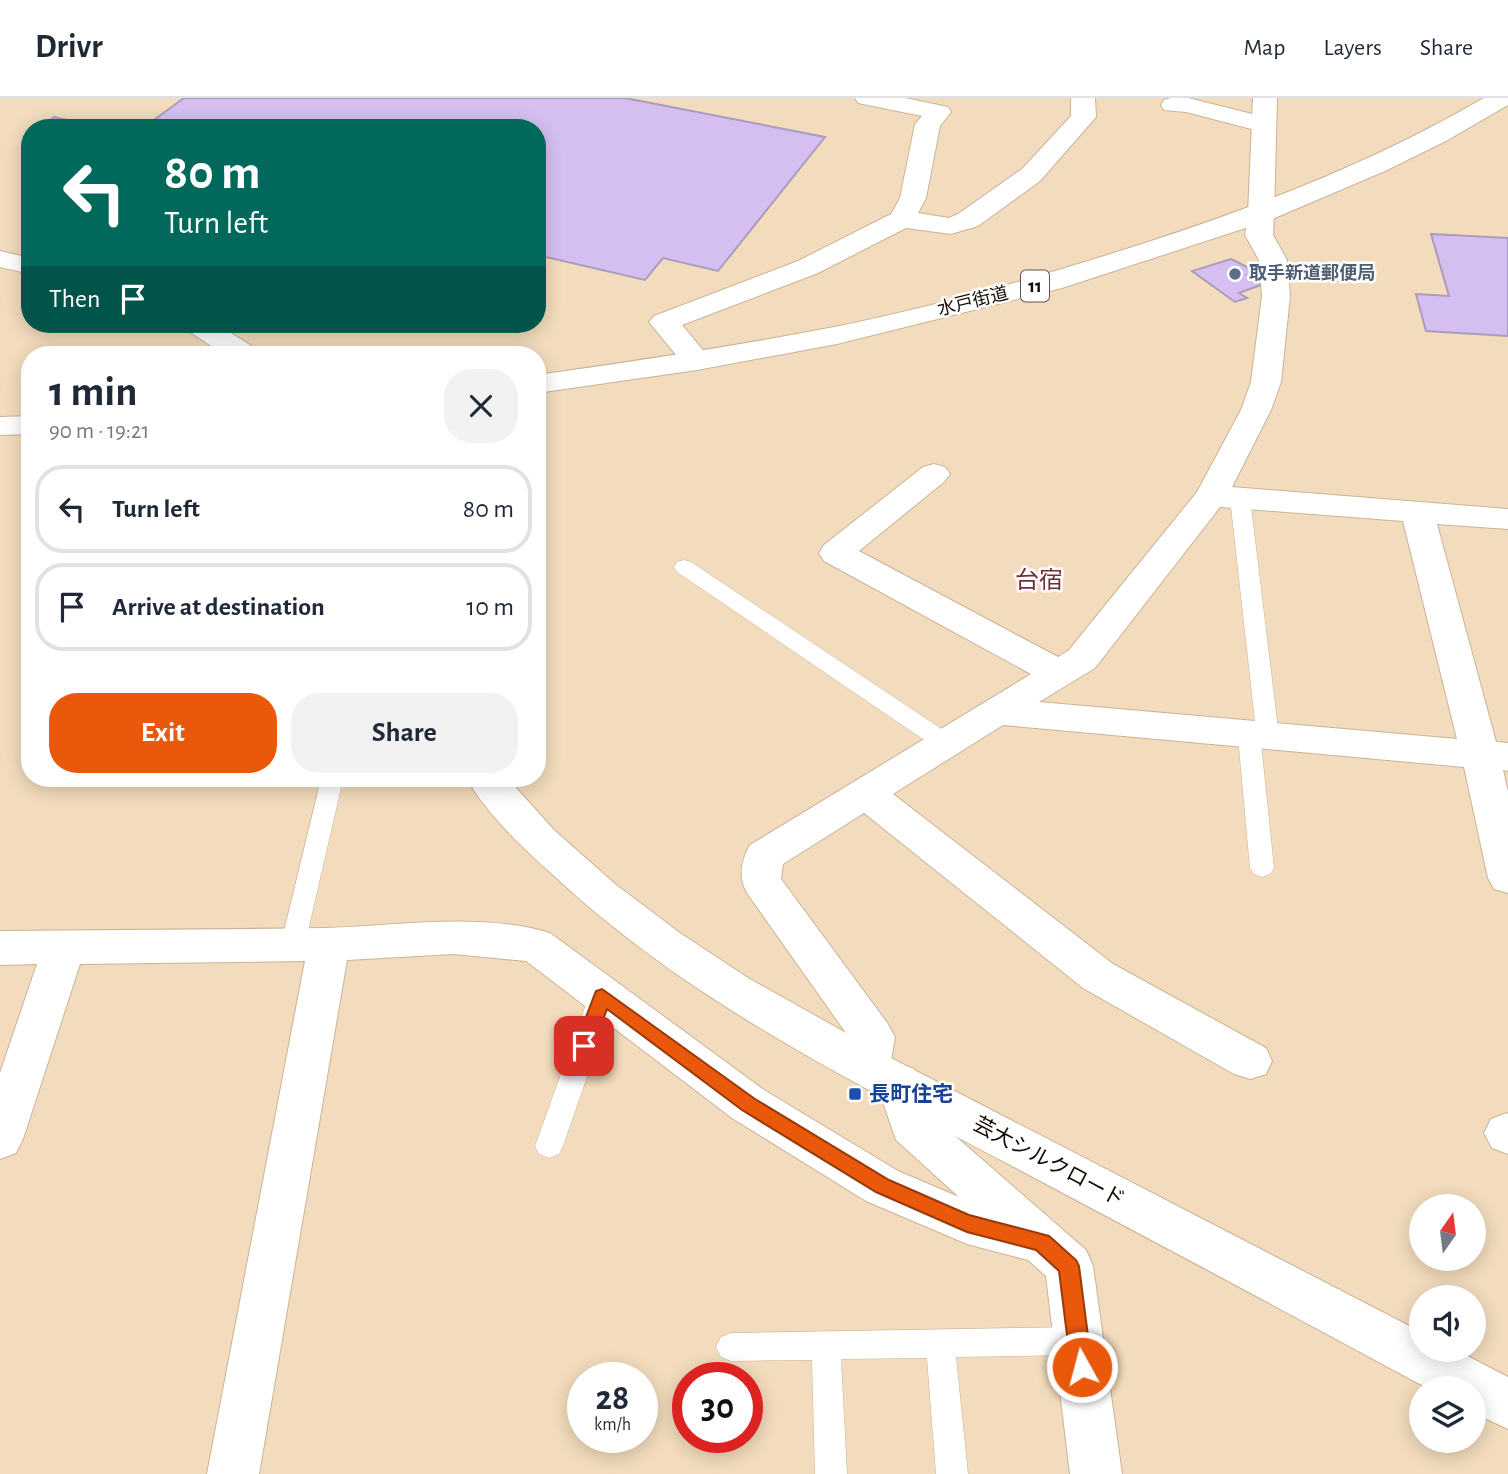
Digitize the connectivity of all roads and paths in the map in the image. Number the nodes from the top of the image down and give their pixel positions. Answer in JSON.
{"nodes":[{"id":1,"x":867,"y":98,"type":"edge"},
{"id":2,"x":1083,"y":98,"type":"edge"},
{"id":3,"x":1265,"y":98,"type":"edge"},
{"id":4,"x":1502,"y":98,"type":"edge"},
{"id":5,"x":941,"y":105,"type":"edge"},
{"id":6,"x":1173,"y":105,"type":"dead end"},
{"id":7,"x":1263,"y":124,"type":"junction"},
{"id":8,"x":1261,"y":214,"type":"junction"},
{"id":9,"x":902,"y":219,"type":"junction"},
{"id":10,"x":0,"y":259,"type":"edge"},
{"id":11,"x":21,"y":264,"type":"edge"},
{"id":12,"x":211,"y":333,"type":"edge"},
{"id":13,"x":231,"y":346,"type":"edge"},
{"id":14,"x":697,"y":361,"type":"junction"},
{"id":15,"x":546,"y":383,"type":"edge"},
{"id":16,"x":21,"y":425,"type":"edge"},
{"id":17,"x":0,"y":426,"type":"edge"},
{"id":18,"x":934,"y":474,"type":"dead end"},
{"id":19,"x":1226,"y":497,"type":"junction"},
{"id":20,"x":1417,"y":512,"type":"junction"},
{"id":21,"x":1508,"y":519,"type":"edge"},
{"id":22,"x":684,"y":567,"type":"dead end"},
{"id":23,"x":1059,"y":673,"type":"junction"},
{"id":24,"x":1000,"y":712,"type":"junction"},
{"id":25,"x":1258,"y":736,"type":"junction"},
{"id":26,"x":947,"y":744,"type":"junction"},
{"id":27,"x":1494,"y":755,"type":"edge"},
{"id":28,"x":331,"y":787,"type":"edge"},
{"id":29,"x":492,"y":787,"type":"edge"},
{"id":30,"x":865,"y":793,"type":"junction"},
{"id":31,"x":1262,"y":868,"type":"dead end"},
{"id":32,"x":1508,"y":878,"type":"edge"},
{"id":33,"x":311,"y":944,"type":"junction"},
{"id":34,"x":64,"y":947,"type":"junction"},
{"id":35,"x":0,"y":948,"type":"edge"},
{"id":36,"x":602,"y":996,"type":"junction"},
{"id":37,"x":1250,"y":1061,"type":"dead end"},
{"id":38,"x":883,"y":1074,"type":"junction"},
{"id":39,"x":0,"y":1139,"type":"edge"},
{"id":40,"x":549,"y":1146,"type":"dead end"},
{"id":41,"x":1042,"y":1242,"type":"junction"},
{"id":42,"x":1078,"y":1341,"type":"junction"},
{"id":43,"x":940,"y":1343,"type":"junction"},
{"id":44,"x":826,"y":1346,"type":"junction"},
{"id":45,"x":731,"y":1347,"type":"dead end"},
{"id":46,"x":1508,"y":1404,"type":"edge"},
{"id":47,"x":233,"y":1474,"type":"edge"},
{"id":48,"x":831,"y":1474,"type":"edge"},
{"id":49,"x":952,"y":1474,"type":"edge"},
{"id":50,"x":1096,"y":1474,"type":"edge"}],
"edges":[{"from":1,"to":5,"type":"street"},
{"from":2,"to":9,"type":"street"},
{"from":3,"to":7,"type":"street"},
{"from":4,"to":8,"type":"street","name":"水戸街道","number":"11"},
{"from":5,"to":9,"type":"street"},
{"from":6,"to":7,"type":"street"},
{"from":7,"to":8,"type":"street"},
{"from":8,"to":14,"type":"street","name":"水戸街道","number":"11"},
{"from":8,"to":19,"type":"street"},
{"from":9,"to":14,"type":"street"},
{"from":10,"to":11,"type":"street"},
{"from":12,"to":13,"type":"street"},
{"from":14,"to":15,"type":"street","name":"水戸街道","number":"11"},
{"from":16,"to":17,"type":"street"},
{"from":18,"to":23,"type":"street"},
{"from":19,"to":20,"type":"street"},
{"from":19,"to":23,"type":"street"},
{"from":19,"to":25,"type":"lane"},
{"from":20,"to":21,"type":"street"},
{"from":20,"to":27,"type":"street"},
{"from":22,"to":26,"type":"lane"},
{"from":23,"to":24,"type":"street"},
{"from":24,"to":25,"type":"street"},
{"from":24,"to":26,"type":"street"},
{"from":25,"to":27,"type":"street"},
{"from":25,"to":31,"type":"lane"},
{"from":26,"to":30,"type":"street"},
{"from":27,"to":32,"type":"street"},
{"from":28,"to":33,"type":"lane"},
{"from":29,"to":38,"type":"street","name":"芸大シルクロード"},
{"from":30,"to":37,"type":"street"},
{"from":30,"to":38,"type":"street"},
{"from":33,"to":34,"type":"street"},
{"from":33,"to":36,"type":"street"},
{"from":33,"to":47,"type":"street"},
{"from":34,"to":35,"type":"street"},
{"from":34,"to":39,"type":"street"},
{"from":36,"to":40,"type":"lane"},
{"from":36,"to":41,"type":"street"},
{"from":38,"to":41,"type":"street"},
{"from":38,"to":46,"type":"street","name":"芸大シルクロード"},
{"from":41,"to":42,"type":"street"},
{"from":42,"to":43,"type":"lane"},
{"from":42,"to":50,"type":"street"},
{"from":43,"to":44,"type":"lane"},
{"from":43,"to":49,"type":"lane"},
{"from":44,"to":45,"type":"lane"},
{"from":44,"to":48,"type":"lane"}]}
